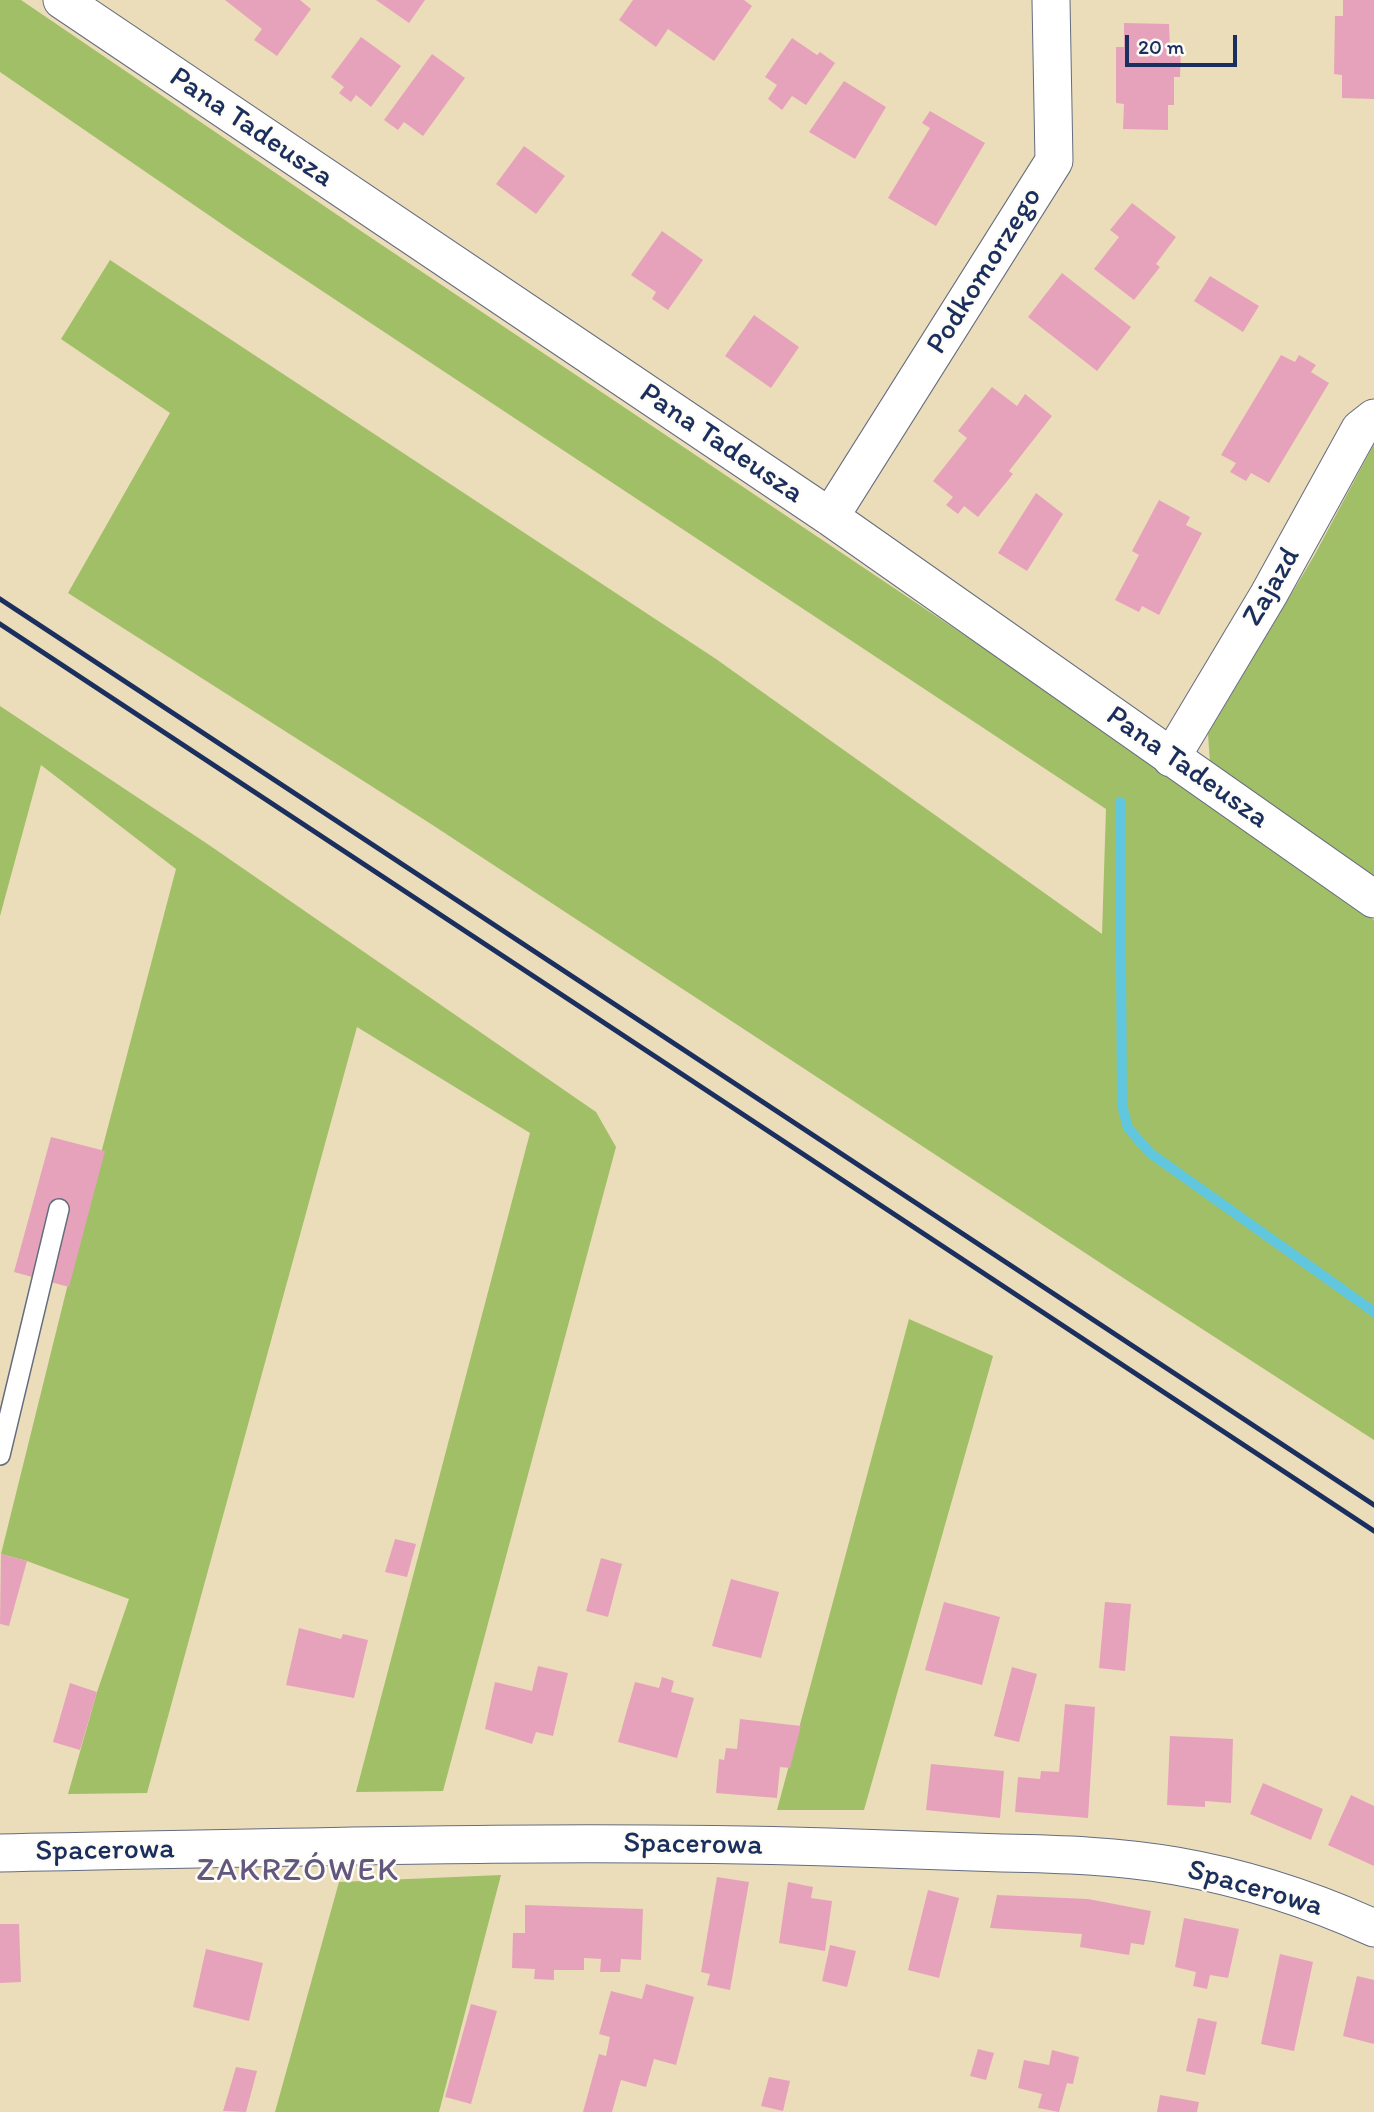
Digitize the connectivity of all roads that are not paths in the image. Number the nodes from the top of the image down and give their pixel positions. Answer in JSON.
{"nodes":[{"id":1,"x":62,"y":0,"type":"edge"},
{"id":2,"x":1051,"y":0,"type":"edge"},
{"id":3,"x":1374,"y":418,"type":"edge"},
{"id":4,"x":830,"y":517,"type":"junction"},
{"id":5,"x":1171,"y":758,"type":"junction"},
{"id":6,"x":1374,"y":899,"type":"edge"},
{"id":7,"x":59,"y":1209,"type":"dead end"},
{"id":8,"x":0,"y":1455,"type":"edge"},
{"id":9,"x":0,"y":1853,"type":"edge"},
{"id":10,"x":1374,"y":1928,"type":"edge"}],
"edges":[{"from":1,"to":4,"type":"street","name":"Pana Tadeusza"},
{"from":2,"to":4,"type":"street","name":"Podkomorzego"},
{"from":3,"to":5,"type":"street","name":"Zajazd"},
{"from":4,"to":5,"type":"street","name":"Pana Tadeusza"},
{"from":5,"to":6,"type":"street","name":"Pana Tadeusza"},
{"from":7,"to":8,"type":"lane"},
{"from":9,"to":10,"type":"street","name":"Spacerowa"}]}
